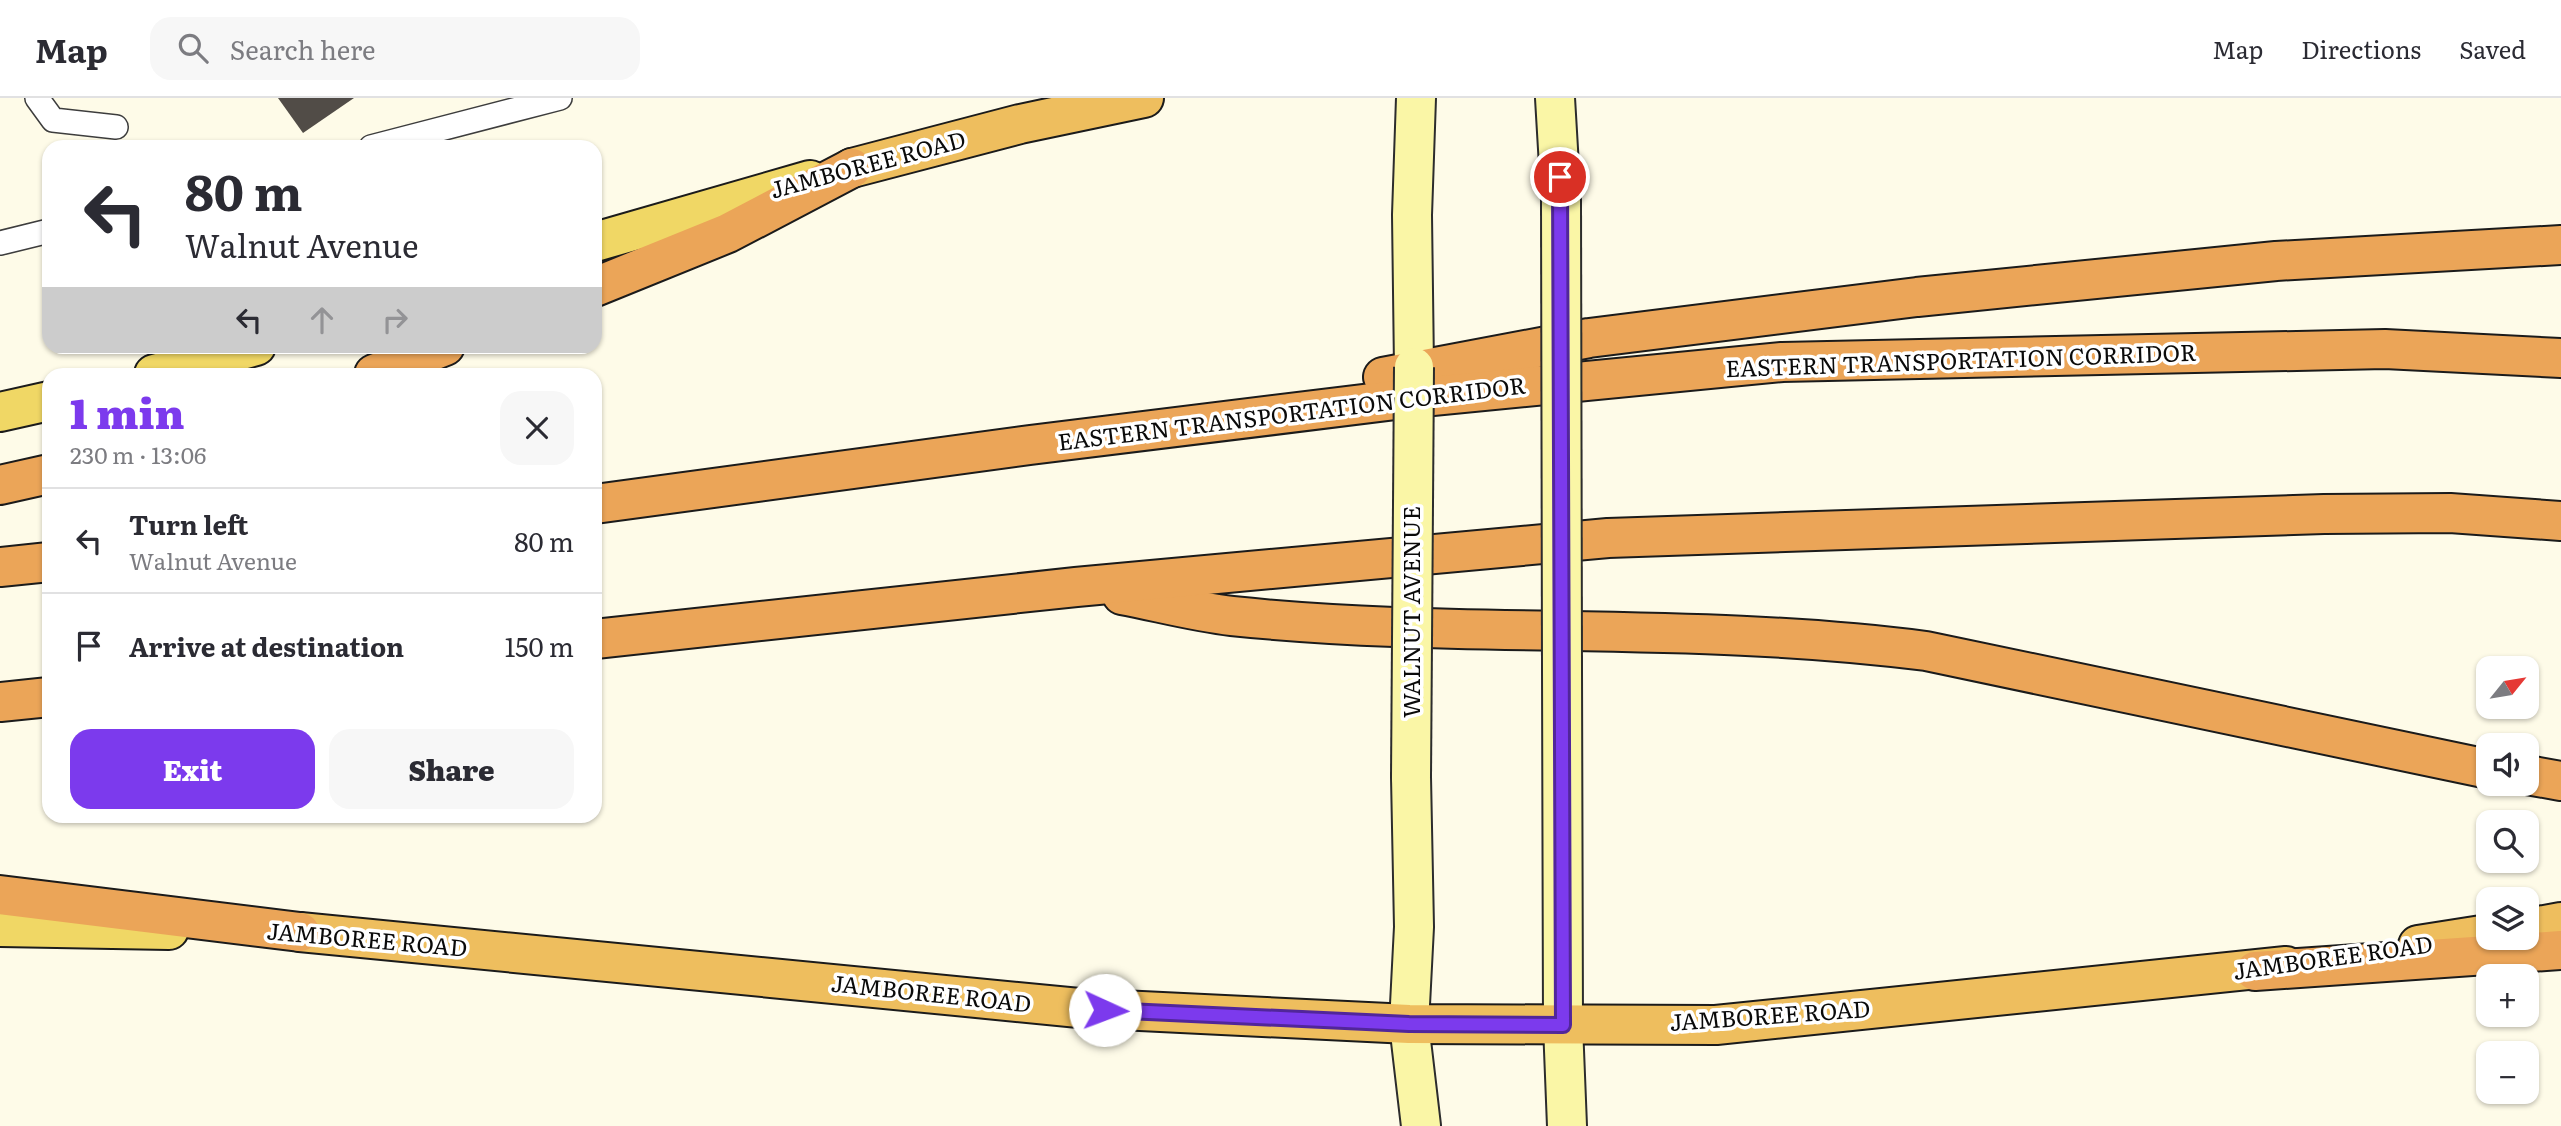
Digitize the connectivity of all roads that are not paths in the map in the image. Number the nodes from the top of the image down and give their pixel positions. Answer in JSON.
{"nodes":[{"id":1,"x":37,"y":98,"type":"edge"},
{"id":2,"x":560,"y":98,"type":"edge"},
{"id":3,"x":1144,"y":98,"type":"edge"},
{"id":4,"x":1416,"y":98,"type":"edge"},
{"id":5,"x":1555,"y":98,"type":"edge"},
{"id":6,"x":116,"y":127,"type":"dead end"},
{"id":7,"x":398,"y":140,"type":"edge"},
{"id":8,"x":852,"y":168,"type":"junction"},
{"id":9,"x":42,"y":233,"type":"edge"},
{"id":10,"x":602,"y":240,"type":"edge"},
{"id":11,"x":1,"y":242,"type":"edge"},
{"id":12,"x":2561,"y":245,"type":"edge"},
{"id":13,"x":602,"y":283,"type":"edge"},
{"id":14,"x":227,"y":354,"type":"edge"},
{"id":15,"x":425,"y":354,"type":"edge"},
{"id":16,"x":2561,"y":358,"type":"edge"},
{"id":17,"x":175,"y":368,"type":"edge"},
{"id":18,"x":389,"y":368,"type":"edge"},
{"id":19,"x":42,"y":403,"type":"edge"},
{"id":20,"x":0,"y":412,"type":"edge"},
{"id":21,"x":1030,"y":445,"type":"junction"},
{"id":22,"x":42,"y":476,"type":"edge"},
{"id":23,"x":0,"y":485,"type":"edge"},
{"id":24,"x":602,"y":502,"type":"edge"},
{"id":25,"x":2561,"y":521,"type":"edge"},
{"id":26,"x":42,"y":563,"type":"edge"},
{"id":27,"x":0,"y":568,"type":"edge"},
{"id":28,"x":1076,"y":587,"type":"junction"},
{"id":29,"x":602,"y":638,"type":"edge"},
{"id":30,"x":42,"y":698,"type":"edge"},
{"id":31,"x":0,"y":702,"type":"edge"},
{"id":32,"x":2476,"y":766,"type":"edge"},
{"id":33,"x":2539,"y":777,"type":"edge"},
{"id":34,"x":2561,"y":781,"type":"edge"},
{"id":35,"x":0,"y":895,"type":"edge"},
{"id":36,"x":2561,"y":922,"type":"edge"},
{"id":37,"x":2539,"y":926,"type":"edge"},
{"id":38,"x":0,"y":927,"type":"edge"},
{"id":39,"x":300,"y":932,"type":"junction"},
{"id":40,"x":2476,"y":936,"type":"edge"},
{"id":41,"x":2561,"y":950,"type":"edge"},
{"id":42,"x":2255,"y":971,"type":"junction"},
{"id":43,"x":1409,"y":1024,"type":"junction"},
{"id":44,"x":1563,"y":1025,"type":"junction"},
{"id":45,"x":1421,"y":1126,"type":"edge"},
{"id":46,"x":1567,"y":1126,"type":"edge"}],
"edges":[{"from":1,"to":6,"type":"lane"},
{"from":2,"to":7,"type":"lane"},
{"from":3,"to":8,"type":"highway","name":"JAMBOREE ROAD"},
{"from":4,"to":43,"type":"main road","name":"WALNUT AVENUE","bridge":true},
{"from":5,"to":44,"type":"main road","bridge":true},
{"from":8,"to":10,"type":"main road","name":"JAMBOREE ROAD"},
{"from":8,"to":13,"type":"highway"},
{"from":9,"to":11,"type":"lane"},
{"from":12,"to":21,"type":"highway"},
{"from":14,"to":17,"type":"main road"},
{"from":15,"to":18,"type":"highway"},
{"from":16,"to":21,"type":"highway","name":"EASTERN TRANSPORTATION CORRIDOR"},
{"from":19,"to":20,"type":"main road"},
{"from":21,"to":24,"type":"highway"},
{"from":22,"to":23,"type":"highway"},
{"from":25,"to":28,"type":"highway"},
{"from":26,"to":27,"type":"highway"},
{"from":28,"to":29,"type":"highway"},
{"from":28,"to":32,"type":"highway"},
{"from":30,"to":31,"type":"highway"},
{"from":33,"to":34,"type":"highway"},
{"from":35,"to":39,"type":"highway"},
{"from":36,"to":37,"type":"highway"},
{"from":38,"to":39,"type":"main road","name":"JAMBOREE ROAD"},
{"from":39,"to":43,"type":"highway","name":"JAMBOREE ROAD"},
{"from":40,"to":42,"type":"highway","name":"JAMBOREE ROAD"},
{"from":41,"to":42,"type":"highway"},
{"from":42,"to":44,"type":"highway","name":"JAMBOREE ROAD"},
{"from":43,"to":44,"type":"highway","name":"JAMBOREE ROAD"},
{"from":43,"to":45,"type":"main road","name":"WALNUT AVENUE"},
{"from":44,"to":46,"type":"main road"}]}
